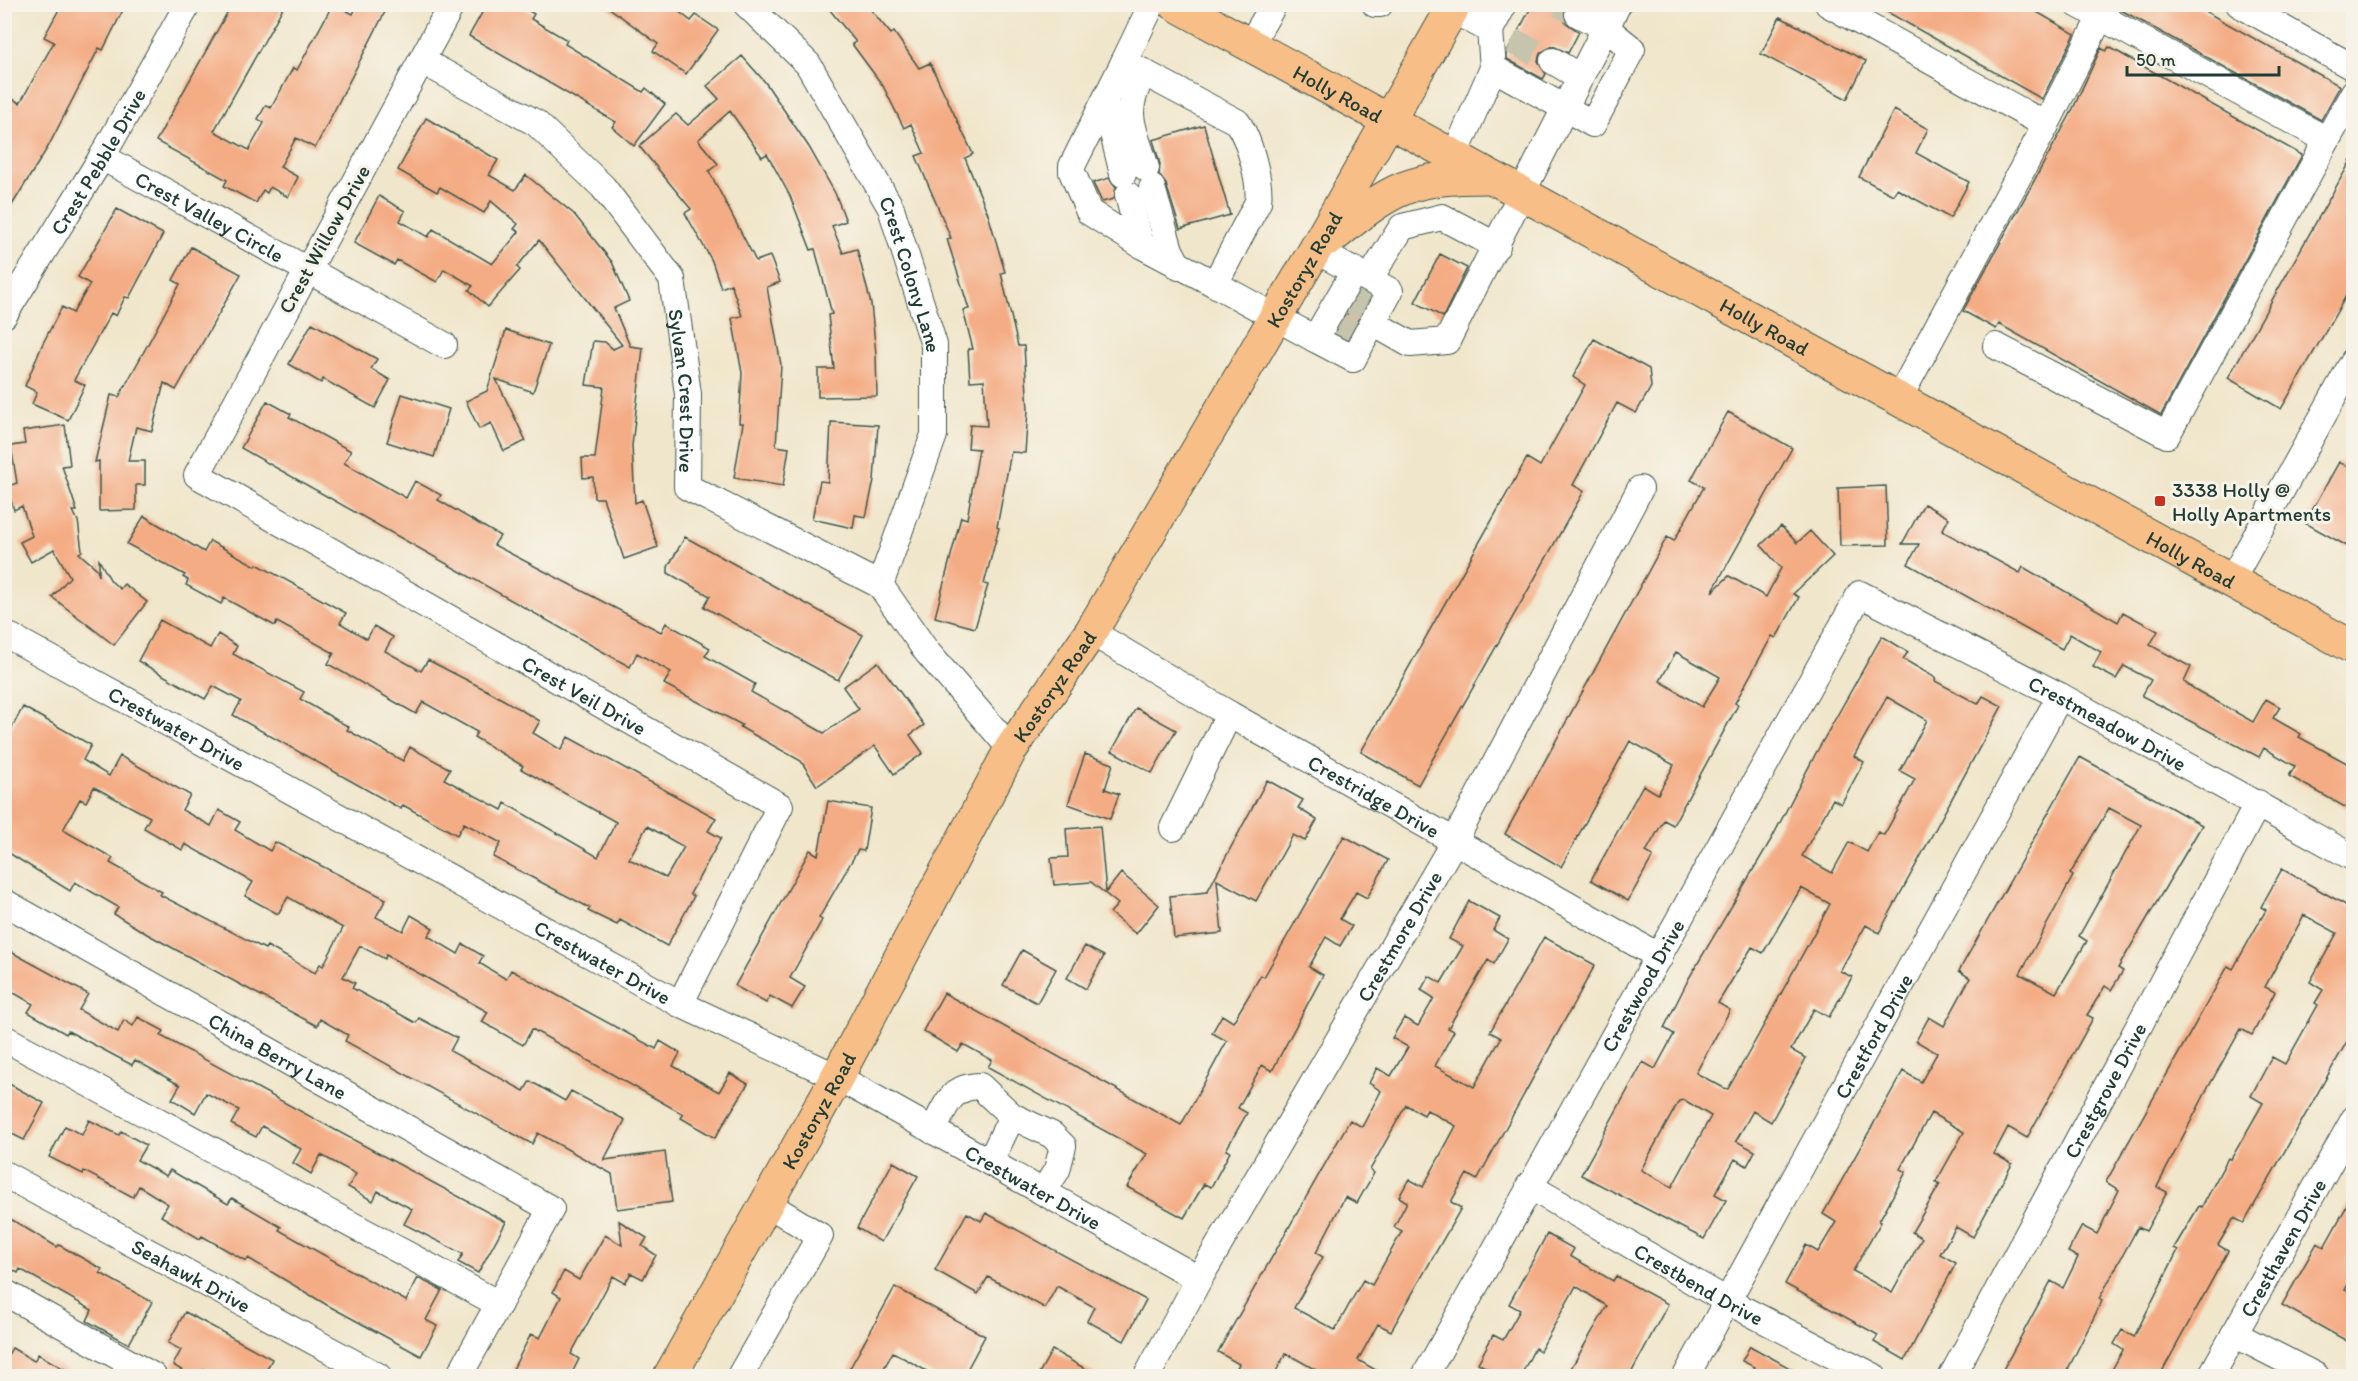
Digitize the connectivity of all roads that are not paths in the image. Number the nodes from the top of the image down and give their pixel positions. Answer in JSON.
{"nodes":[{"id":1,"x":188,"y":4,"type":"edge"},
{"id":2,"x":452,"y":4,"type":"edge"},
{"id":3,"x":746,"y":4,"type":"edge"},
{"id":4,"x":1152,"y":4,"type":"edge"},
{"id":5,"x":1175,"y":4,"type":"edge"},
{"id":6,"x":1274,"y":4,"type":"edge"},
{"id":7,"x":1375,"y":4,"type":"edge"},
{"id":8,"x":1380,"y":4,"type":"edge"},
{"id":9,"x":1504,"y":4,"type":"edge"},
{"id":10,"x":1618,"y":4,"type":"edge"},
{"id":11,"x":1828,"y":4,"type":"edge"},
{"id":12,"x":2077,"y":4,"type":"edge"},
{"id":13,"x":2239,"y":4,"type":"edge"},
{"id":14,"x":1449,"y":7,"type":"edge"},
{"id":15,"x":2104,"y":11,"type":"edge"},
{"id":16,"x":1578,"y":14,"type":"tunnel mouth"},
{"id":17,"x":1606,"y":28,"type":"junction"},
{"id":18,"x":1501,"y":36,"type":"junction"},
{"id":19,"x":1250,"y":45,"type":"junction"},
{"id":20,"x":422,"y":61,"type":"junction"},
{"id":21,"x":1553,"y":61,"type":"tunnel mouth"},
{"id":22,"x":1134,"y":67,"type":"junction"},
{"id":23,"x":1493,"y":68,"type":"junction"},
{"id":24,"x":2354,"y":68,"type":"edge"},
{"id":25,"x":1580,"y":77,"type":"junction"},
{"id":26,"x":2354,"y":93,"type":"edge"},
{"id":27,"x":1105,"y":101,"type":"junction"},
{"id":28,"x":1565,"y":108,"type":"junction"},
{"id":29,"x":1387,"y":121,"type":"junction"},
{"id":30,"x":2046,"y":124,"type":"junction"},
{"id":31,"x":2327,"y":140,"type":"junction"},
{"id":32,"x":102,"y":157,"type":"junction"},
{"id":33,"x":1454,"y":157,"type":"junction"},
{"id":34,"x":1490,"y":177,"type":"junction"},
{"id":35,"x":1137,"y":181,"type":"junction"},
{"id":36,"x":1522,"y":195,"type":"junction"},
{"id":37,"x":1142,"y":245,"type":"junction"},
{"id":38,"x":1497,"y":246,"type":"junction"},
{"id":39,"x":1315,"y":250,"type":"junction"},
{"id":40,"x":1179,"y":267,"type":"junction"},
{"id":41,"x":307,"y":270,"type":"junction"},
{"id":42,"x":1362,"y":274,"type":"junction"},
{"id":43,"x":1215,"y":284,"type":"junction"},
{"id":44,"x":4,"y":315,"type":"edge"},
{"id":45,"x":1276,"y":317,"type":"junction"},
{"id":46,"x":1350,"y":320,"type":"junction"},
{"id":47,"x":444,"y":345,"type":"dead end"},
{"id":48,"x":1996,"y":346,"type":"dead end"},
{"id":49,"x":2354,"y":360,"type":"edge"},
{"id":50,"x":1898,"y":400,"type":"junction"},
{"id":51,"x":197,"y":475,"type":"joint"},
{"id":52,"x":1640,"y":489,"type":"dead end"},
{"id":53,"x":2231,"y":581,"type":"junction"},
{"id":54,"x":880,"y":585,"type":"junction"},
{"id":55,"x":1860,"y":594,"type":"joint"},
{"id":56,"x":1091,"y":632,"type":"junction"},
{"id":57,"x":7,"y":638,"type":"edge"},
{"id":58,"x":2354,"y":648,"type":"edge"},
{"id":59,"x":2061,"y":696,"type":"junction"},
{"id":60,"x":1229,"y":714,"type":"junction"},
{"id":61,"x":1011,"y":749,"type":"junction"},
{"id":62,"x":2258,"y":803,"type":"junction"},
{"id":63,"x":1173,"y":828,"type":"dead end"},
{"id":64,"x":1455,"y":840,"type":"junction"},
{"id":65,"x":2354,"y":858,"type":"edge"},
{"id":66,"x":4,"y":902,"type":"edge"},
{"id":67,"x":1660,"y":957,"type":"junction"},
{"id":68,"x":680,"y":1004,"type":"junction"},
{"id":69,"x":4,"y":1038,"type":"edge"},
{"id":70,"x":837,"y":1077,"type":"junction"},
{"id":71,"x":1012,"y":1116,"type":"junction"},
{"id":72,"x":2351,"y":1129,"type":"edge"},
{"id":73,"x":933,"y":1131,"type":"junction"},
{"id":74,"x":990,"y":1162,"type":"junction"},
{"id":75,"x":4,"y":1174,"type":"edge"},
{"id":76,"x":1529,"y":1186,"type":"junction"},
{"id":77,"x":1043,"y":1192,"type":"junction"},
{"id":78,"x":766,"y":1203,"type":"junction"},
{"id":79,"x":1199,"y":1280,"type":"junction"},
{"id":80,"x":4,"y":1292,"type":"edge"},
{"id":81,"x":1727,"y":1301,"type":"junction"},
{"id":82,"x":499,"y":1304,"type":"junction"},
{"id":83,"x":2234,"y":1334,"type":"junction"},
{"id":84,"x":153,"y":1377,"type":"edge"},
{"id":85,"x":378,"y":1377,"type":"edge"},
{"id":86,"x":459,"y":1377,"type":"edge"},
{"id":87,"x":670,"y":1377,"type":"edge"},
{"id":88,"x":740,"y":1377,"type":"edge"},
{"id":89,"x":1147,"y":1377,"type":"edge"},
{"id":90,"x":1425,"y":1377,"type":"edge"},
{"id":91,"x":1686,"y":1377,"type":"edge"},
{"id":92,"x":1873,"y":1377,"type":"edge"},
{"id":93,"x":1952,"y":1377,"type":"edge"},
{"id":94,"x":2211,"y":1377,"type":"edge"},
{"id":95,"x":2316,"y":1377,"type":"edge"}],
"edges":[{"from":1,"to":32,"type":"street","name":"Crest Pebble Drive"},
{"from":2,"to":20,"type":"street","name":"Crest Willow Drive"},
{"from":3,"to":54,"type":"street","name":"Crest Colony Lane"},
{"from":4,"to":22,"type":"street"},
{"from":5,"to":19,"type":"main road","name":"Holly Road"},
{"from":6,"to":19,"type":"street"},
{"from":7,"to":8,"type":"street"},
{"from":9,"to":18,"type":"street"},
{"from":10,"to":17,"type":"street"},
{"from":11,"to":30,"type":"street"},
{"from":12,"to":15,"type":"street"},
{"from":13,"to":24,"type":"street"},
{"from":14,"to":18,"type":"street"},
{"from":14,"to":29,"type":"main road","name":"Kostoryz Road"},
{"from":15,"to":30,"type":"street"},
{"from":15,"to":31,"type":"street"},
{"from":16,"to":17,"type":"street"},
{"from":17,"to":25,"type":"street"},
{"from":17,"to":28,"type":"street"},
{"from":18,"to":23,"type":"street"},
{"from":19,"to":29,"type":"main road","name":"Holly Road"},
{"from":20,"to":41,"type":"street","name":"Crest Willow Drive"},
{"from":20,"to":54,"type":"street","name":"Sylvan Crest Drive"},
{"from":21,"to":25,"type":"street"},
{"from":22,"to":27,"type":"street"},
{"from":22,"to":35,"type":"street"},
{"from":22,"to":43,"type":"street"},
{"from":23,"to":28,"type":"street"},
{"from":23,"to":33,"type":"street"},
{"from":25,"to":28,"type":"street"},
{"from":26,"to":31,"type":"street"},
{"from":27,"to":35,"type":"street"},
{"from":27,"to":37,"type":"street"},
{"from":28,"to":36,"type":"street"},
{"from":29,"to":33,"type":"main road","name":"Holly Road"},
{"from":29,"to":39,"type":"main road","name":"Kostoryz Road"},
{"from":30,"to":50,"type":"street"},
{"from":31,"to":48,"type":"street"},
{"from":32,"to":41,"type":"street","name":"Crest Valley Circle"},
{"from":32,"to":44,"type":"street","name":"Crest Pebble Drive"},
{"from":33,"to":34,"type":"main road","name":"Holly Road"},
{"from":34,"to":36,"type":"main road","name":"Holly Road"},
{"from":34,"to":39,"type":"main road"},
{"from":35,"to":37,"type":"street"},
{"from":35,"to":40,"type":"street"},
{"from":36,"to":38,"type":"street"},
{"from":36,"to":50,"type":"main road","name":"Holly Road"},
{"from":37,"to":40,"type":"street"},
{"from":38,"to":42,"type":"street"},
{"from":38,"to":46,"type":"street"},
{"from":39,"to":42,"type":"street"},
{"from":39,"to":45,"type":"main road","name":"Kostoryz Road"},
{"from":40,"to":43,"type":"street"},
{"from":41,"to":47,"type":"street","name":"Crest Valley Circle"},
{"from":41,"to":51,"type":"street","name":"Crest Willow Drive"},
{"from":42,"to":46,"type":"street"},
{"from":42,"to":46,"type":"street"},
{"from":43,"to":45,"type":"street"},
{"from":45,"to":46,"type":"street"},
{"from":45,"to":56,"type":"main road","name":"Kostoryz Road"},
{"from":49,"to":53,"type":"street"},
{"from":50,"to":53,"type":"main road","name":"Holly Road"},
{"from":51,"to":68,"type":"street","name":"Crest Veil Drive"},
{"from":52,"to":64,"type":"street","name":"Crestmore Drive"},
{"from":53,"to":58,"type":"main road","name":"Holly Road"},
{"from":54,"to":61,"type":"street","name":"Sylvan Crest Drive"},
{"from":55,"to":59,"type":"street","name":"Crestmeadow Drive"},
{"from":55,"to":67,"type":"street","name":"Crestwood Drive"},
{"from":56,"to":60,"type":"street","name":"Crestridge Drive"},
{"from":56,"to":61,"type":"main road","name":"Kostoryz Road"},
{"from":57,"to":68,"type":"street","name":"Crestwater Drive"},
{"from":59,"to":62,"type":"street","name":"Crestmeadow Drive"},
{"from":59,"to":81,"type":"street","name":"Crestford Drive"},
{"from":60,"to":63,"type":"street"},
{"from":60,"to":64,"type":"street","name":"Crestridge Drive"},
{"from":61,"to":70,"type":"main road","name":"Kostoryz Road"},
{"from":62,"to":65,"type":"street","name":"Crestmeadow Drive"},
{"from":62,"to":93,"type":"street","name":"Crestgrove Drive"},
{"from":64,"to":67,"type":"street","name":"Crestridge Drive"},
{"from":64,"to":79,"type":"street","name":"Crestmore Drive"},
{"from":66,"to":82,"type":"street","name":"China Berry Lane"},
{"from":67,"to":76,"type":"street","name":"Crestwood Drive"},
{"from":68,"to":70,"type":"street","name":"Crestwater Drive"},
{"from":69,"to":82,"type":"street"},
{"from":70,"to":73,"type":"street","name":"Crestwater Drive"},
{"from":70,"to":78,"type":"main road","name":"Kostoryz Road"},
{"from":71,"to":73,"type":"street"},
{"from":71,"to":74,"type":"street"},
{"from":71,"to":77,"type":"street"},
{"from":72,"to":83,"type":"street","name":"Cresthaven Drive"},
{"from":73,"to":74,"type":"street","name":"Crestwater Drive"},
{"from":74,"to":77,"type":"street","name":"Crestwater Drive"},
{"from":75,"to":85,"type":"street","name":"Seahawk Drive"},
{"from":76,"to":81,"type":"street","name":"Crestbend Drive"},
{"from":76,"to":90,"type":"street","name":"Crestwood Drive"},
{"from":77,"to":79,"type":"street","name":"Crestwater Drive"},
{"from":78,"to":87,"type":"main road","name":"Kostoryz Road"},
{"from":78,"to":88,"type":"street"},
{"from":79,"to":89,"type":"street","name":"Crestmore Drive"},
{"from":80,"to":84,"type":"street"},
{"from":81,"to":91,"type":"street","name":"Crestford Drive"},
{"from":81,"to":92,"type":"street","name":"Crestbend Drive"},
{"from":82,"to":86,"type":"street"},
{"from":83,"to":94,"type":"street","name":"Cresthaven Drive"},
{"from":83,"to":95,"type":"street"}]}
